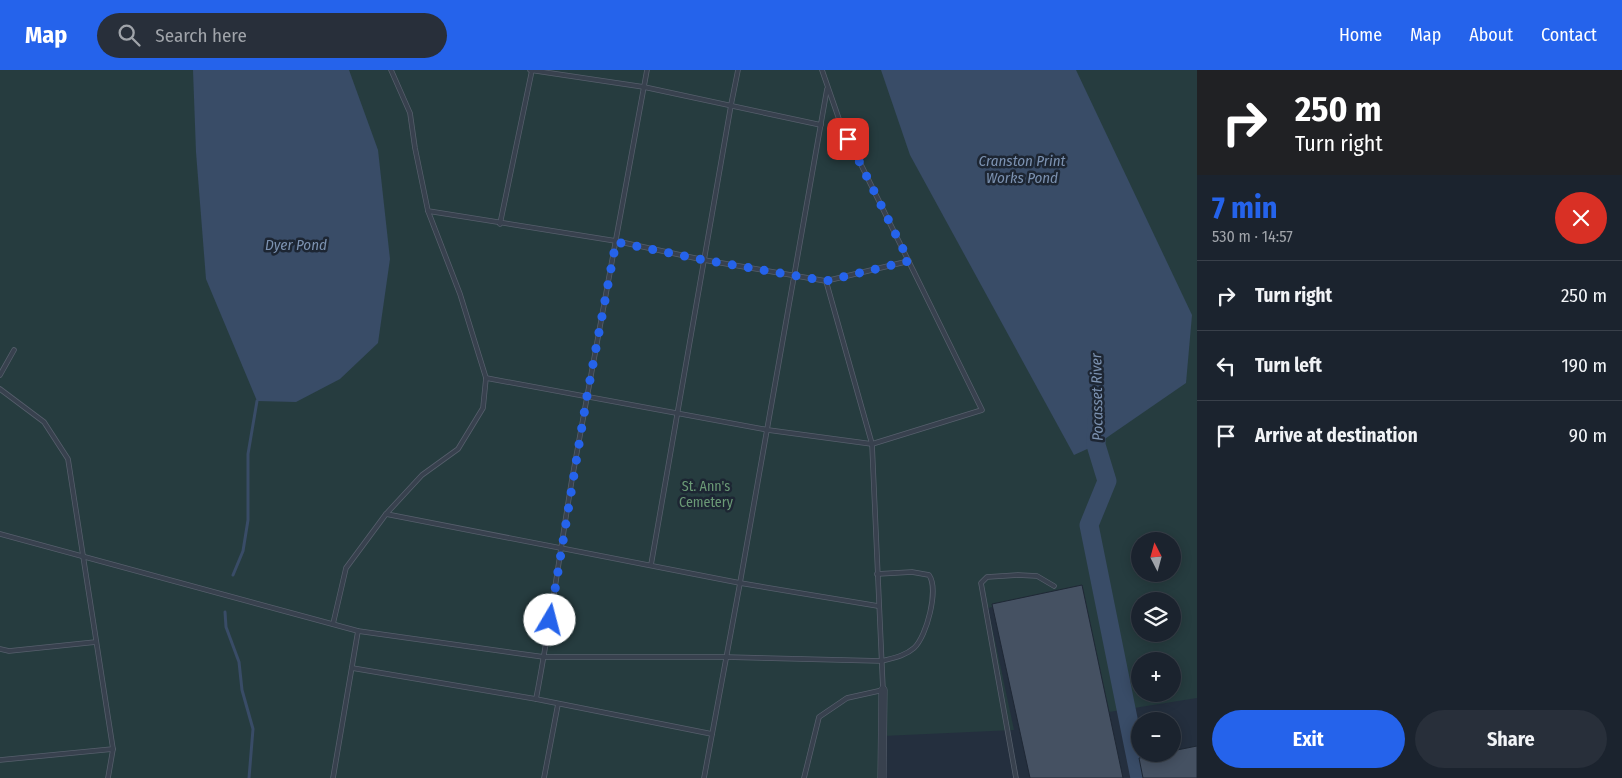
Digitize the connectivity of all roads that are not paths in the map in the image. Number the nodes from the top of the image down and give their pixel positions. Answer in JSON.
{"nodes":[{"id":1,"x":391,"y":70,"type":"edge"},
{"id":2,"x":531,"y":70,"type":"edge"},
{"id":3,"x":648,"y":70,"type":"edge"},
{"id":4,"x":738,"y":70,"type":"edge"},
{"id":5,"x":822,"y":70,"type":"edge"},
{"id":6,"x":644,"y":87,"type":"junction"},
{"id":7,"x":828,"y":87,"type":"junction"},
{"id":8,"x":731,"y":105,"type":"junction"},
{"id":9,"x":820,"y":125,"type":"junction"},
{"id":10,"x":428,"y":211,"type":"junction"},
{"id":11,"x":500,"y":224,"type":"junction"},
{"id":12,"x":616,"y":242,"type":"junction"},
{"id":13,"x":704,"y":260,"type":"junction"},
{"id":14,"x":909,"y":261,"type":"junction"},
{"id":15,"x":795,"y":276,"type":"junction"},
{"id":16,"x":826,"y":281,"type":"junction"},
{"id":17,"x":14,"y":350,"type":"dead end"},
{"id":18,"x":0,"y":375,"type":"edge"},
{"id":19,"x":486,"y":378,"type":"junction"},
{"id":20,"x":0,"y":388,"type":"edge"},
{"id":21,"x":587,"y":396,"type":"junction"},
{"id":22,"x":677,"y":413,"type":"junction"},
{"id":23,"x":768,"y":430,"type":"junction"},
{"id":24,"x":872,"y":444,"type":"junction"},
{"id":25,"x":386,"y":514,"type":"junction"},
{"id":26,"x":0,"y":534,"type":"edge"},
{"id":27,"x":560,"y":547,"type":"junction"},
{"id":28,"x":83,"y":556,"type":"junction"},
{"id":29,"x":651,"y":565,"type":"junction"},
{"id":30,"x":877,"y":574,"type":"junction"},
{"id":31,"x":740,"y":583,"type":"junction"},
{"id":32,"x":1054,"y":586,"type":"dead end"},
{"id":33,"x":878,"y":606,"type":"junction"},
{"id":34,"x":333,"y":624,"type":"junction"},
{"id":35,"x":358,"y":631,"type":"junction"},
{"id":36,"x":96,"y":642,"type":"junction"},
{"id":37,"x":0,"y":649,"type":"edge"},
{"id":38,"x":544,"y":657,"type":"junction"},
{"id":39,"x":726,"y":657,"type":"junction"},
{"id":40,"x":882,"y":661,"type":"junction"},
{"id":41,"x":352,"y":668,"type":"junction"},
{"id":42,"x":883,"y":690,"type":"junction"},
{"id":43,"x":536,"y":699,"type":"junction"},
{"id":44,"x":558,"y":704,"type":"junction"},
{"id":45,"x":712,"y":734,"type":"junction"},
{"id":46,"x":113,"y":749,"type":"junction"},
{"id":47,"x":0,"y":760,"type":"edge"},
{"id":48,"x":108,"y":778,"type":"edge"},
{"id":49,"x":333,"y":778,"type":"edge"},
{"id":50,"x":544,"y":778,"type":"edge"},
{"id":51,"x":704,"y":778,"type":"edge"},
{"id":52,"x":804,"y":778,"type":"edge"},
{"id":53,"x":882,"y":778,"type":"edge"},
{"id":54,"x":1016,"y":778,"type":"edge"}],
"edges":[{"from":1,"to":10,"type":"lane"},
{"from":2,"to":6,"type":"lane"},
{"from":2,"to":11,"type":"lane"},
{"from":3,"to":6,"type":"lane"},
{"from":4,"to":8,"type":"lane"},
{"from":5,"to":7,"type":"lane"},
{"from":6,"to":8,"type":"lane"},
{"from":6,"to":12,"type":"lane"},
{"from":7,"to":9,"type":"lane"},
{"from":7,"to":14,"type":"lane"},
{"from":8,"to":9,"type":"lane"},
{"from":8,"to":13,"type":"lane"},
{"from":9,"to":15,"type":"lane"},
{"from":10,"to":11,"type":"lane"},
{"from":10,"to":19,"type":"lane"},
{"from":11,"to":12,"type":"lane"},
{"from":12,"to":13,"type":"lane"},
{"from":12,"to":21,"type":"lane"},
{"from":13,"to":15,"type":"lane"},
{"from":13,"to":22,"type":"lane"},
{"from":14,"to":16,"type":"lane"},
{"from":14,"to":24,"type":"lane"},
{"from":15,"to":16,"type":"lane"},
{"from":15,"to":23,"type":"lane"},
{"from":16,"to":24,"type":"lane"},
{"from":17,"to":18,"type":"lane"},
{"from":19,"to":21,"type":"lane"},
{"from":19,"to":25,"type":"lane"},
{"from":20,"to":28,"type":"lane"},
{"from":21,"to":22,"type":"lane"},
{"from":21,"to":27,"type":"lane"},
{"from":22,"to":23,"type":"lane"},
{"from":22,"to":29,"type":"lane"},
{"from":23,"to":24,"type":"lane"},
{"from":23,"to":31,"type":"lane"},
{"from":24,"to":30,"type":"lane"},
{"from":25,"to":27,"type":"lane"},
{"from":25,"to":34,"type":"lane"},
{"from":26,"to":28,"type":"lane"},
{"from":27,"to":29,"type":"lane"},
{"from":27,"to":38,"type":"lane"},
{"from":28,"to":34,"type":"lane"},
{"from":28,"to":36,"type":"lane"},
{"from":29,"to":31,"type":"lane"},
{"from":30,"to":33,"type":"lane"},
{"from":30,"to":40,"type":"lane"},
{"from":31,"to":33,"type":"lane"},
{"from":31,"to":39,"type":"lane"},
{"from":32,"to":54,"type":"lane"},
{"from":33,"to":40,"type":"lane"},
{"from":34,"to":35,"type":"lane"},
{"from":35,"to":38,"type":"lane"},
{"from":35,"to":41,"type":"lane"},
{"from":36,"to":37,"type":"lane"},
{"from":36,"to":46,"type":"lane"},
{"from":38,"to":39,"type":"lane"},
{"from":38,"to":43,"type":"lane"},
{"from":39,"to":40,"type":"lane"},
{"from":39,"to":45,"type":"lane"},
{"from":40,"to":42,"type":"lane"},
{"from":41,"to":43,"type":"lane"},
{"from":41,"to":49,"type":"lane"},
{"from":42,"to":52,"type":"lane"},
{"from":42,"to":53,"type":"street"},
{"from":43,"to":44,"type":"lane"},
{"from":44,"to":45,"type":"lane"},
{"from":44,"to":50,"type":"lane"},
{"from":45,"to":51,"type":"lane"},
{"from":46,"to":47,"type":"lane"},
{"from":46,"to":48,"type":"lane"}]}
